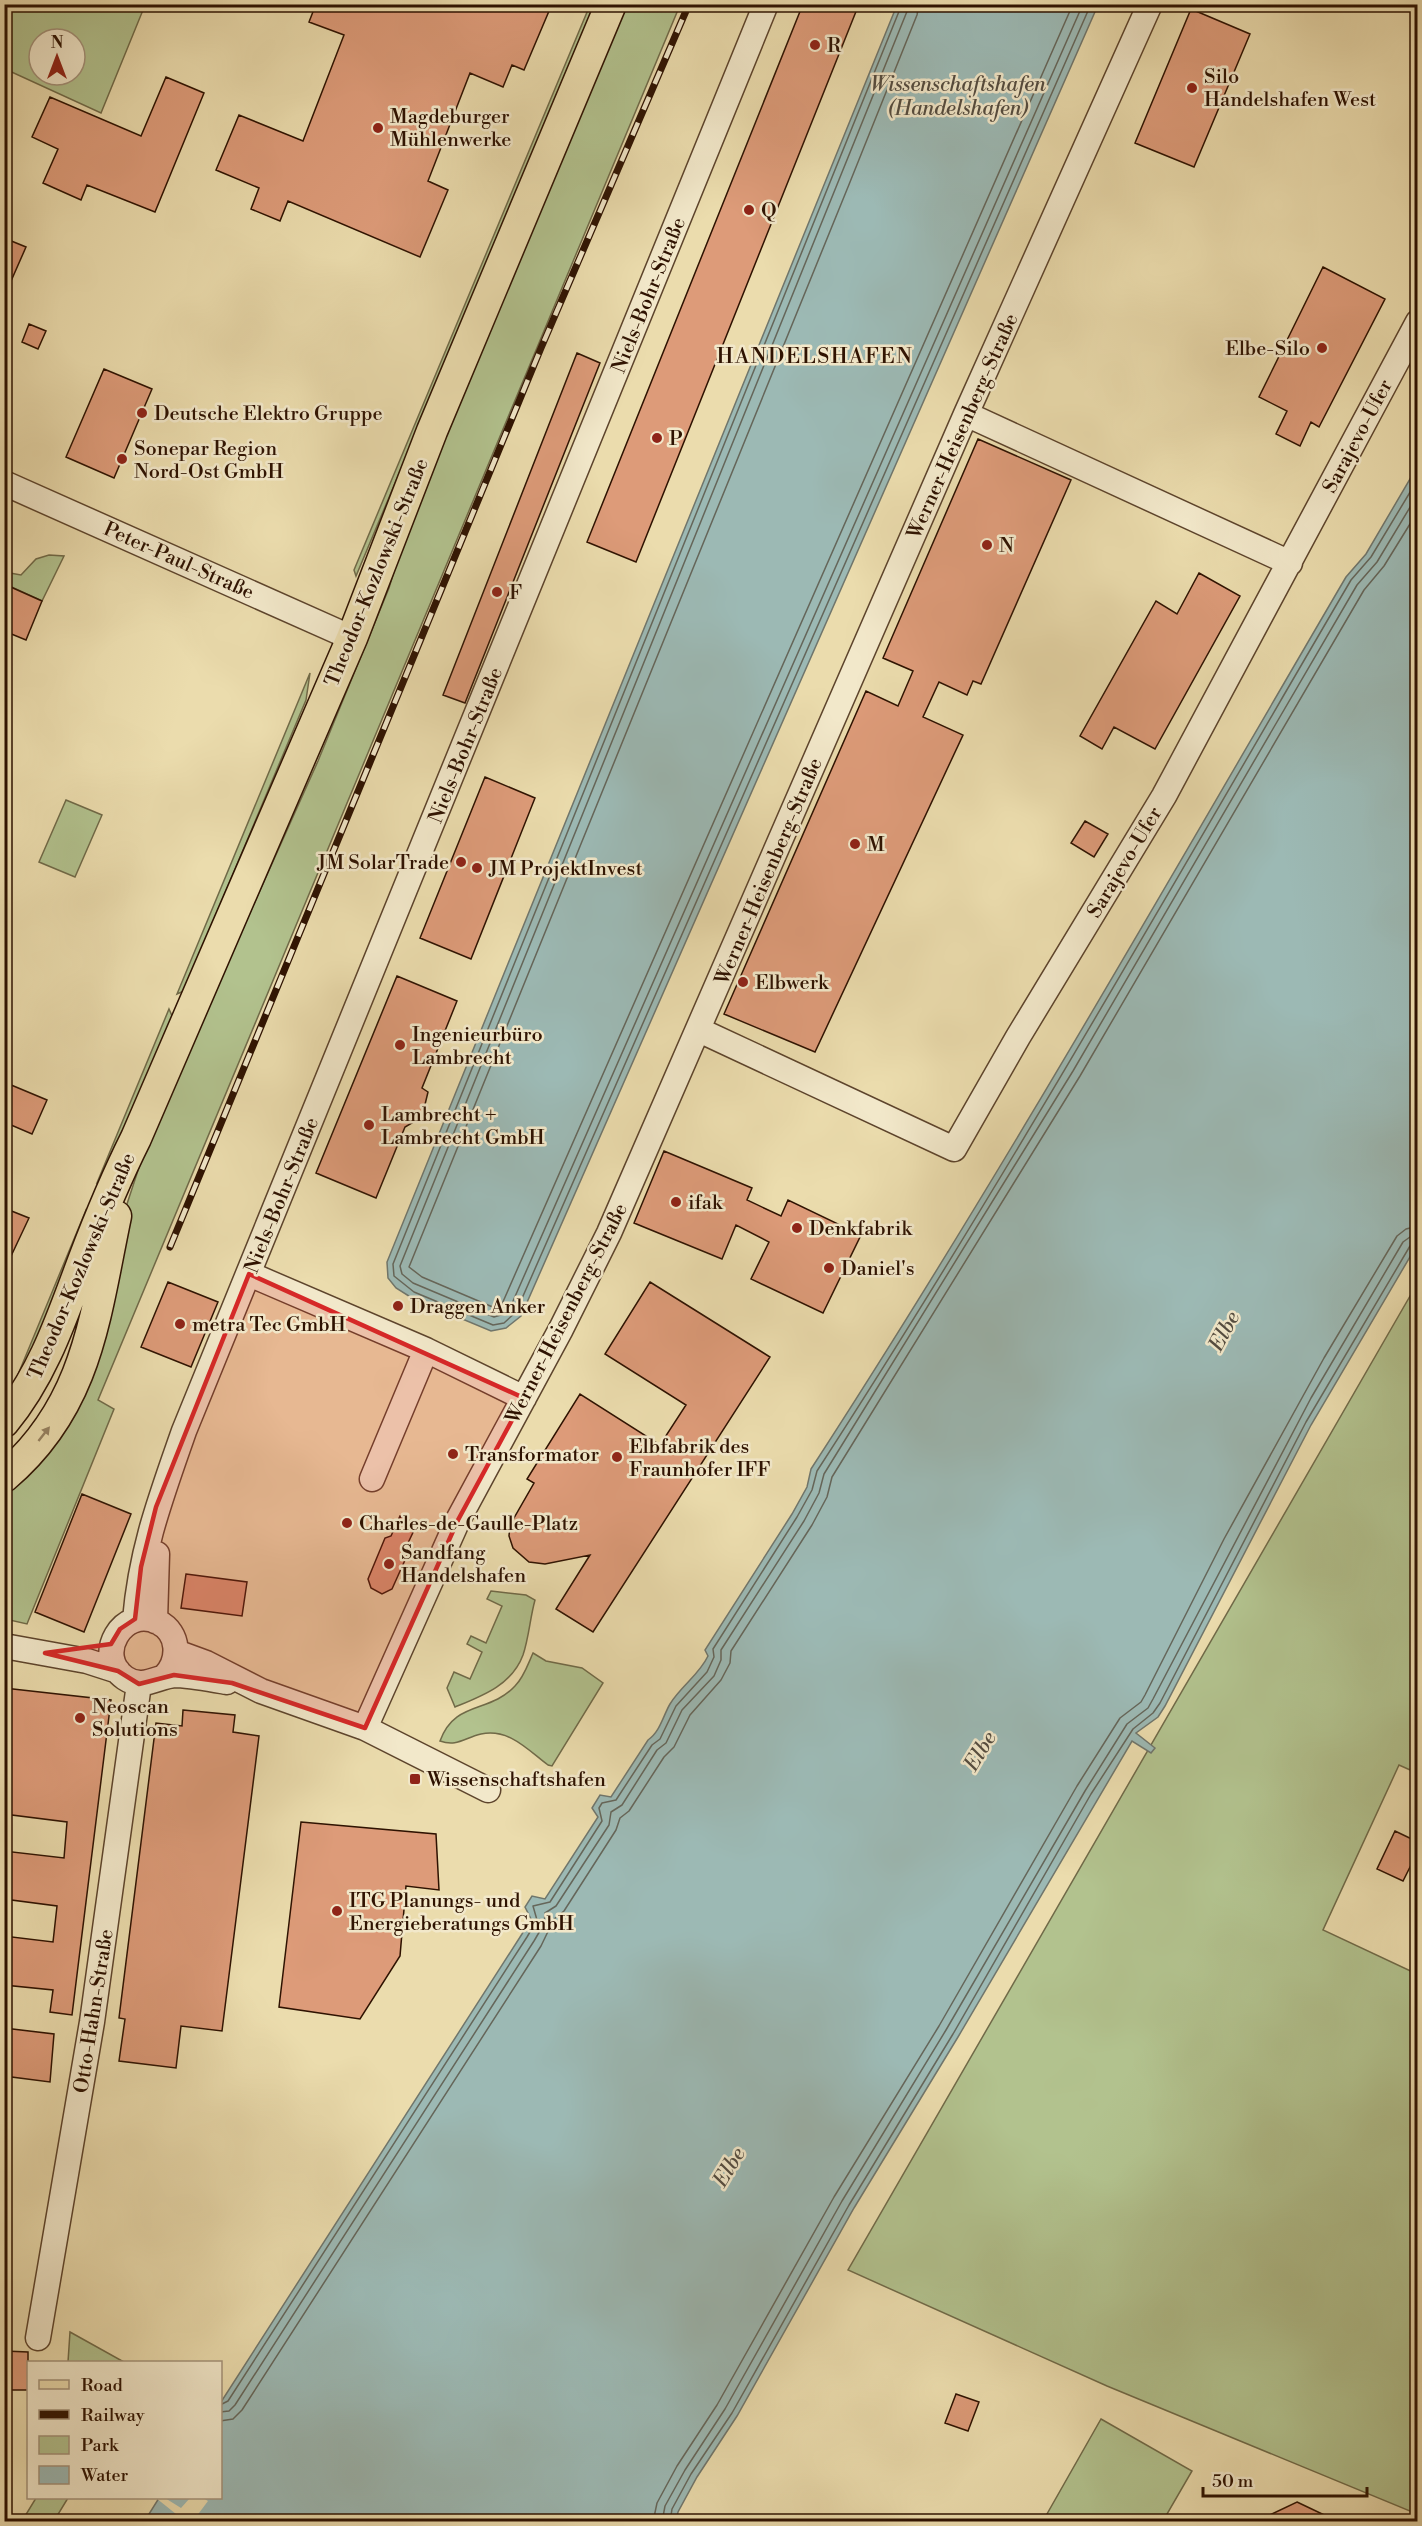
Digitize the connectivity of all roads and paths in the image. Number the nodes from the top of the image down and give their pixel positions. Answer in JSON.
{"nodes":[{"id":1,"x":611,"y":4,"type":"edge"},
{"id":2,"x":766,"y":4,"type":"edge"},
{"id":3,"x":1150,"y":4,"type":"edge"},
{"id":4,"x":1418,"y":322,"type":"edge"},
{"id":5,"x":966,"y":414,"type":"junction"},
{"id":6,"x":4,"y":483,"type":"edge"},
{"id":7,"x":1290,"y":562,"type":"junction"},
{"id":8,"x":352,"y":638,"type":"junction"},
{"id":9,"x":699,"y":1030,"type":"junction"},
{"id":10,"x":136,"y":1138,"type":"junction"},
{"id":11,"x":249,"y":1274,"type":"junction"},
{"id":12,"x":426,"y":1350,"type":"junction"},
{"id":13,"x":524,"y":1398,"type":"junction"},
{"id":14,"x":4,"y":1422,"type":"edge"},
{"id":15,"x":4,"y":1477,"type":"edge"},
{"id":16,"x":372,"y":1479,"type":"dead end"},
{"id":17,"x":145,"y":1620,"type":"junction"},
{"id":18,"x":112,"y":1644,"type":"junction"},
{"id":19,"x":4,"y":1646,"type":"edge"},
{"id":20,"x":176,"y":1652,"type":"junction"},
{"id":21,"x":45,"y":1653,"type":"junction"},
{"id":22,"x":118,"y":1671,"type":"junction"},
{"id":23,"x":165,"y":1676,"type":"junction"},
{"id":24,"x":139,"y":1684,"type":"junction"},
{"id":25,"x":261,"y":1691,"type":"junction"},
{"id":26,"x":365,"y":1728,"type":"junction"},
{"id":27,"x":489,"y":1790,"type":"dead end"},
{"id":28,"x":38,"y":2338,"type":"dead end"}],
"edges":[{"from":1,"to":8,"type":"main road","name":"Theodor-Kozlowski-Straße"},
{"from":2,"to":11,"type":"street","name":"Niels-Bohr-Straße"},
{"from":3,"to":5,"type":"street","name":"Werner-Heisenberg-Straße"},
{"from":4,"to":7,"type":"street","name":"Sarajevo-Ufer"},
{"from":5,"to":7,"type":"street"},
{"from":5,"to":9,"type":"street","name":"Werner-Heisenberg-Straße"},
{"from":6,"to":8,"type":"street","name":"Peter-Paul-Straße"},
{"from":7,"to":9,"type":"street","name":"Sarajevo-Ufer"},
{"from":8,"to":10,"type":"main road","name":"Theodor-Kozlowski-Straße"},
{"from":9,"to":13,"type":"street","name":"Werner-Heisenberg-Straße"},
{"from":10,"to":14,"type":"main road","name":"Theodor-Kozlowski-Straße"},
{"from":15,"to":10,"type":"main road","name":"Theodor-Kozlowski-Straße","one_way":true},
{"from":11,"to":12,"type":"street"},
{"from":11,"to":17,"type":"street","name":"Niels-Bohr-Straße"},
{"from":12,"to":13,"type":"street"},
{"from":12,"to":16,"type":"street"},
{"from":13,"to":26,"type":"street","name":"Werner-Heisenberg-Straße"},
{"from":17,"to":18,"type":"street"},
{"from":17,"to":20,"type":"street"},
{"from":18,"to":21,"type":"street"},
{"from":18,"to":22,"type":"street"},
{"from":19,"to":21,"type":"street"},
{"from":20,"to":23,"type":"street"},
{"from":20,"to":25,"type":"street"},
{"from":21,"to":22,"type":"street"},
{"from":22,"to":24,"type":"street"},
{"from":23,"to":24,"type":"street"},
{"from":23,"to":25,"type":"street"},
{"from":24,"to":28,"type":"street","name":"Otto-Hahn-Straße"},
{"from":25,"to":26,"type":"street"},
{"from":26,"to":27,"type":"street"}]}
